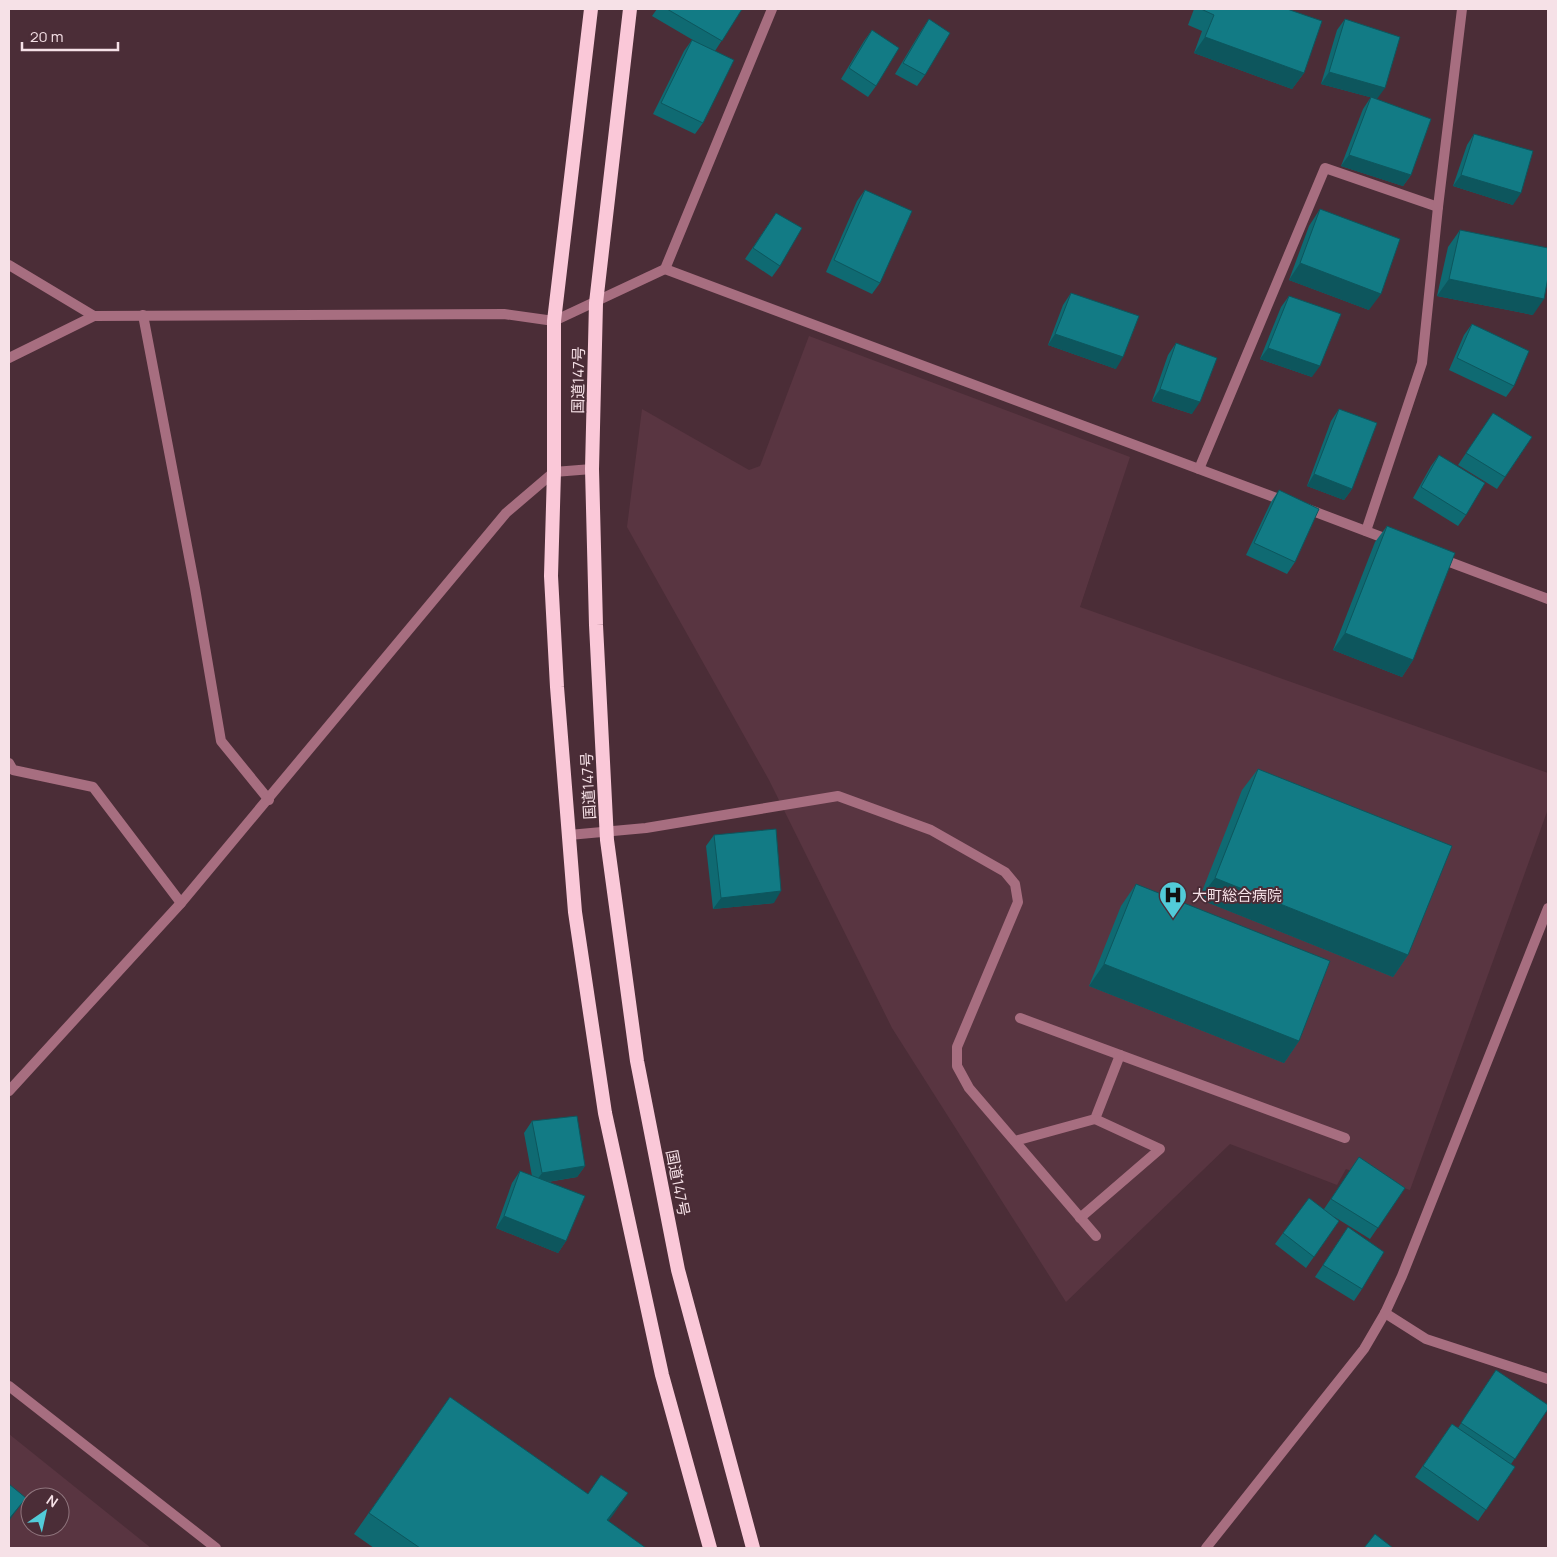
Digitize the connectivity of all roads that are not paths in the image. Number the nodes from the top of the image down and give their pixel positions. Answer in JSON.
{"nodes":[{"id":1,"x":591,"y":9,"type":"edge"},
{"id":2,"x":630,"y":9,"type":"edge"},
{"id":3,"x":772,"y":9,"type":"edge"},
{"id":4,"x":1462,"y":9,"type":"edge"},
{"id":5,"x":1438,"y":208,"type":"junction"},
{"id":6,"x":9,"y":265,"type":"edge"},
{"id":7,"x":665,"y":269,"type":"junction"},
{"id":8,"x":596,"y":303,"type":"junction"},
{"id":9,"x":143,"y":315,"type":"junction"},
{"id":10,"x":94,"y":316,"type":"junction"},
{"id":11,"x":554,"y":321,"type":"junction"},
{"id":12,"x":9,"y":358,"type":"edge"},
{"id":13,"x":1199,"y":469,"type":"junction"},
{"id":14,"x":592,"y":470,"type":"junction"},
{"id":15,"x":554,"y":472,"type":"junction"},
{"id":16,"x":1366,"y":531,"type":"junction"},
{"id":17,"x":1403,"y":545,"type":"edge"},
{"id":18,"x":1430,"y":555,"type":"edge"},
{"id":19,"x":1548,"y":599,"type":"edge"},
{"id":20,"x":9,"y":763,"type":"edge"},
{"id":21,"x":269,"y":800,"type":"junction"},
{"id":22,"x":607,"y":832,"type":"junction"},
{"id":23,"x":569,"y":835,"type":"junction"},
{"id":24,"x":181,"y":903,"type":"junction"},
{"id":25,"x":1548,"y":908,"type":"edge"},
{"id":26,"x":1020,"y":1018,"type":"dead end"},
{"id":27,"x":1120,"y":1055,"type":"junction"},
{"id":28,"x":9,"y":1091,"type":"edge"},
{"id":29,"x":1095,"y":1119,"type":"junction"},
{"id":30,"x":1345,"y":1138,"type":"dead end"},
{"id":31,"x":1015,"y":1141,"type":"junction"},
{"id":32,"x":1080,"y":1218,"type":"junction"},
{"id":33,"x":1096,"y":1236,"type":"dead end"},
{"id":34,"x":1385,"y":1313,"type":"junction"},
{"id":35,"x":1548,"y":1379,"type":"edge"},
{"id":36,"x":9,"y":1386,"type":"edge"},
{"id":37,"x":216,"y":1548,"type":"edge"},
{"id":38,"x":710,"y":1548,"type":"edge"},
{"id":39,"x":753,"y":1548,"type":"edge"},
{"id":40,"x":1206,"y":1548,"type":"edge"}],
"edges":[{"from":1,"to":11,"type":"highway","name":"国道147号"},
{"from":2,"to":8,"type":"highway","name":"国道147号"},
{"from":3,"to":7,"type":"street"},
{"from":4,"to":5,"type":"street"},
{"from":5,"to":13,"type":"street"},
{"from":5,"to":16,"type":"street"},
{"from":6,"to":10,"type":"street"},
{"from":7,"to":8,"type":"street"},
{"from":7,"to":13,"type":"street"},
{"from":8,"to":11,"type":"street"},
{"from":8,"to":14,"type":"highway","name":"国道147号"},
{"from":9,"to":10,"type":"street"},
{"from":9,"to":11,"type":"street"},
{"from":9,"to":21,"type":"street"},
{"from":10,"to":12,"type":"street"},
{"from":11,"to":15,"type":"highway","name":"国道147号"},
{"from":13,"to":16,"type":"street"},
{"from":14,"to":15,"type":"street"},
{"from":14,"to":22,"type":"highway","name":"国道147号"},
{"from":15,"to":21,"type":"street"},
{"from":15,"to":23,"type":"highway","name":"国道147号"},
{"from":16,"to":17,"type":"street"},
{"from":18,"to":19,"type":"street"},
{"from":20,"to":24,"type":"street"},
{"from":21,"to":24,"type":"street"},
{"from":22,"to":23,"type":"street"},
{"from":22,"to":31,"type":"street"},
{"from":22,"to":39,"type":"highway","name":"国道147号"},
{"from":23,"to":38,"type":"highway","name":"国道147号"},
{"from":24,"to":28,"type":"street"},
{"from":25,"to":34,"type":"street"},
{"from":26,"to":27,"type":"street"},
{"from":27,"to":29,"type":"street"},
{"from":27,"to":30,"type":"street"},
{"from":29,"to":31,"type":"street"},
{"from":29,"to":32,"type":"street"},
{"from":31,"to":32,"type":"street"},
{"from":32,"to":33,"type":"street"},
{"from":34,"to":35,"type":"street"},
{"from":34,"to":40,"type":"street"},
{"from":36,"to":37,"type":"street"}]}
